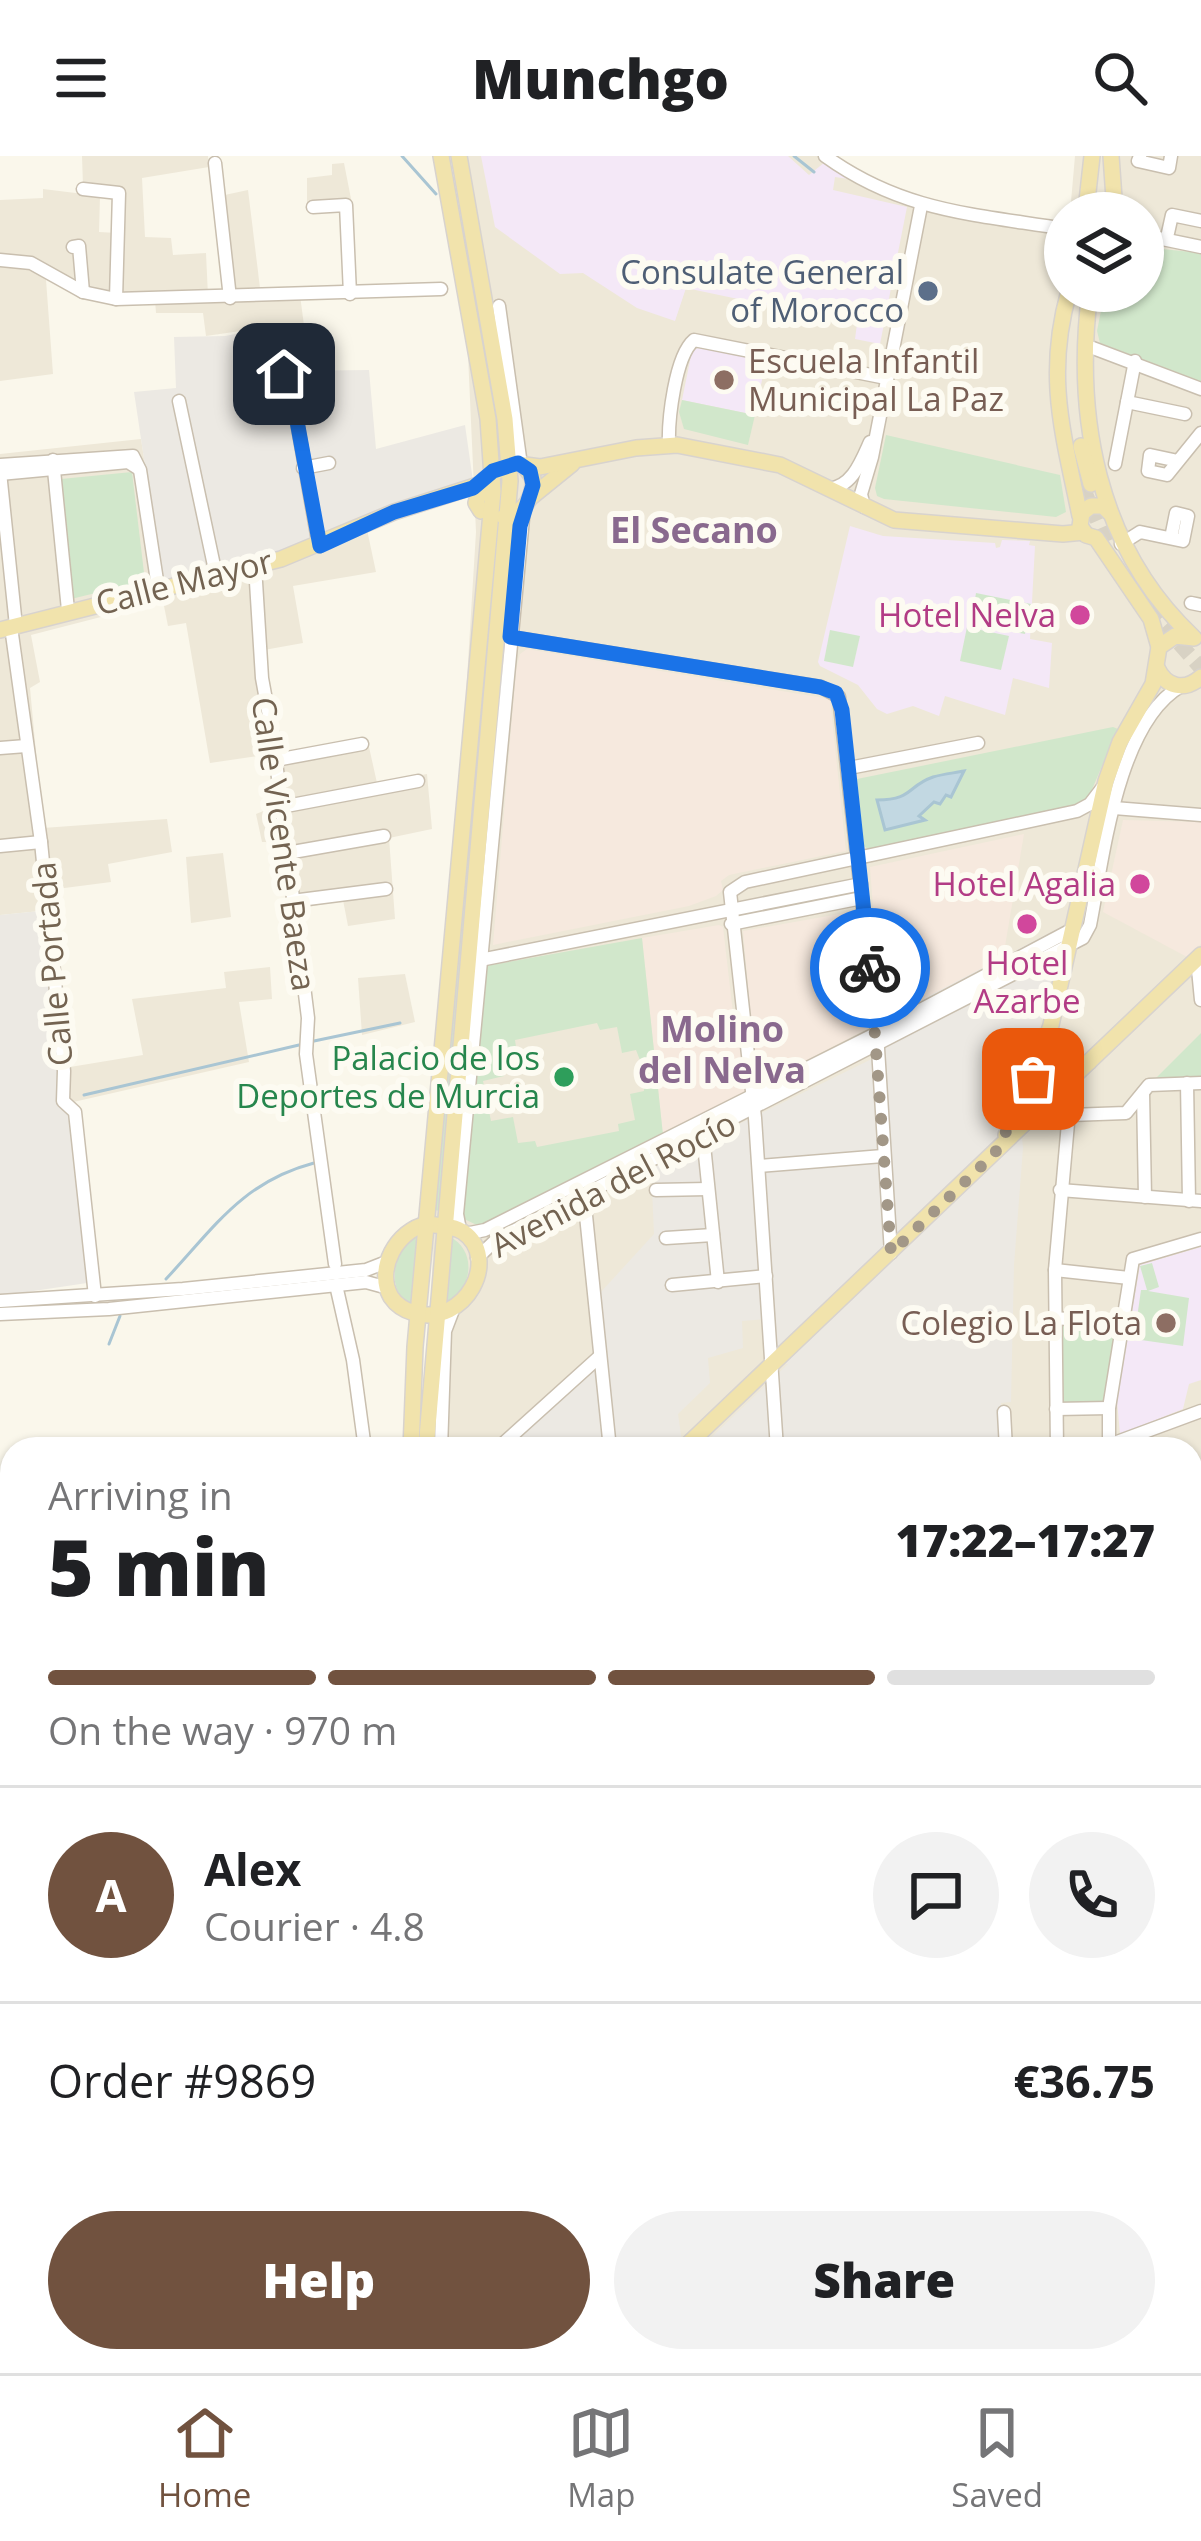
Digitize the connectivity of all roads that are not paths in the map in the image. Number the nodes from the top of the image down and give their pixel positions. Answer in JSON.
{"nodes":[{"id":1,"x":441,"y":156,"type":"edge"},
{"id":2,"x":459,"y":156,"type":"edge"},
{"id":3,"x":825,"y":156,"type":"edge"},
{"id":4,"x":1092,"y":156,"type":"edge"},
{"id":5,"x":1111,"y":156,"type":"edge"},
{"id":6,"x":1140,"y":156,"type":"edge"},
{"id":7,"x":1171,"y":156,"type":"edge"},
{"id":8,"x":215,"y":163,"type":"dead end"},
{"id":9,"x":83,"y":189,"type":"dead end"},
{"id":10,"x":1088,"y":192,"type":"edge"},
{"id":11,"x":1114,"y":192,"type":"edge"},
{"id":12,"x":921,"y":206,"type":"junction"},
{"id":13,"x":313,"y":207,"type":"dead end"},
{"id":14,"x":1201,"y":221,"type":"edge"},
{"id":15,"x":1044,"y":226,"type":"edge"},
{"id":16,"x":1164,"y":233,"type":"edge"},
{"id":17,"x":1168,"y":233,"type":"junction"},
{"id":18,"x":1164,"y":235,"type":"edge"},
{"id":19,"x":1201,"y":243,"type":"edge"},
{"id":20,"x":73,"y":247,"type":"dead end"},
{"id":21,"x":0,"y":260,"type":"edge"},
{"id":22,"x":441,"y":289,"type":"dead end"},
{"id":23,"x":83,"y":292,"type":"junction"},
{"id":24,"x":350,"y":294,"type":"junction"},
{"id":25,"x":230,"y":298,"type":"junction"},
{"id":26,"x":116,"y":299,"type":"junction"},
{"id":27,"x":500,"y":306,"type":"dead end"},
{"id":28,"x":1065,"y":312,"type":"edge"},
{"id":29,"x":1070,"y":312,"type":"edge"},
{"id":30,"x":1083,"y":312,"type":"edge"},
{"id":31,"x":1087,"y":312,"type":"edge"},
{"id":32,"x":1085,"y":345,"type":"junction"},
{"id":33,"x":1135,"y":361,"type":"junction"},
{"id":34,"x":282,"y":366,"type":"dead end"},
{"id":35,"x":886,"y":378,"type":"junction"},
{"id":36,"x":1201,"y":388,"type":"edge"},
{"id":37,"x":179,"y":401,"type":"dead end"},
{"id":38,"x":1127,"y":402,"type":"junction"},
{"id":39,"x":1185,"y":414,"type":"dead end"},
{"id":40,"x":877,"y":424,"type":"junction"},
{"id":41,"x":1201,"y":434,"type":"edge"},
{"id":42,"x":669,"y":445,"type":"junction"},
{"id":43,"x":576,"y":461,"type":"junction"},
{"id":44,"x":1178,"y":461,"type":"dead end"},
{"id":45,"x":329,"y":463,"type":"dead end"},
{"id":46,"x":1115,"y":464,"type":"dead end"},
{"id":47,"x":53,"y":465,"type":"junction"},
{"id":48,"x":519,"y":465,"type":"junction"},
{"id":49,"x":303,"y":468,"type":"junction"},
{"id":50,"x":0,"y":471,"type":"edge"},
{"id":51,"x":487,"y":478,"type":"junction"},
{"id":52,"x":828,"y":489,"type":"junction"},
{"id":53,"x":432,"y":501,"type":"junction"},
{"id":54,"x":864,"y":507,"type":"junction"},
{"id":55,"x":507,"y":510,"type":"junction"},
{"id":56,"x":1112,"y":519,"type":"junction"},
{"id":57,"x":1085,"y":526,"type":"junction"},
{"id":58,"x":1171,"y":538,"type":"dead end"},
{"id":59,"x":1121,"y":544,"type":"junction"},
{"id":60,"x":320,"y":546,"type":"junction"},
{"id":61,"x":4,"y":556,"type":"edge"},
{"id":62,"x":254,"y":566,"type":"junction"},
{"id":63,"x":216,"y":575,"type":"junction"},
{"id":64,"x":158,"y":587,"type":"junction"},
{"id":65,"x":68,"y":610,"type":"junction"},
{"id":66,"x":9,"y":628,"type":"edge"},
{"id":67,"x":510,"y":637,"type":"junction"},
{"id":68,"x":1198,"y":641,"type":"edge"},
{"id":69,"x":1159,"y":647,"type":"junction"},
{"id":70,"x":1156,"y":668,"type":"junction"},
{"id":71,"x":1200,"y":679,"type":"edge"},
{"id":72,"x":1181,"y":686,"type":"junction"},
{"id":73,"x":979,"y":742,"type":"dead end"},
{"id":74,"x":362,"y":744,"type":"dead end"},
{"id":75,"x":26,"y":746,"type":"junction"},
{"id":76,"x":0,"y":748,"type":"edge"},
{"id":77,"x":275,"y":760,"type":"junction"},
{"id":78,"x":849,"y":768,"type":"junction"},
{"id":79,"x":418,"y":781,"type":"dead end"},
{"id":80,"x":1106,"y":781,"type":"junction"},
{"id":81,"x":281,"y":807,"type":"junction"},
{"id":82,"x":1114,"y":808,"type":"junction"},
{"id":83,"x":1201,"y":815,"type":"edge"},
{"id":84,"x":384,"y":836,"type":"dead end"},
{"id":85,"x":41,"y":842,"type":"junction"},
{"id":86,"x":0,"y":846,"type":"edge"},
{"id":87,"x":287,"y":853,"type":"junction"},
{"id":88,"x":859,"y":858,"type":"junction"},
{"id":89,"x":386,"y":889,"type":"dead end"},
{"id":90,"x":862,"y":891,"type":"junction"},
{"id":91,"x":292,"y":901,"type":"junction"},
{"id":92,"x":730,"y":918,"type":"junction"},
{"id":93,"x":1072,"y":937,"type":"junction"},
{"id":94,"x":1199,"y":957,"type":"edge"},
{"id":95,"x":480,"y":960,"type":"junction"},
{"id":96,"x":1201,"y":1000,"type":"edge"},
{"id":97,"x":877,"y":1040,"type":"junction"},
{"id":98,"x":1047,"y":1040,"type":"junction"},
{"id":99,"x":1069,"y":1071,"type":"junction"},
{"id":100,"x":1194,"y":1083,"type":"edge"},
{"id":101,"x":1143,"y":1091,"type":"junction"},
{"id":102,"x":753,"y":1102,"type":"junction"},
{"id":103,"x":1070,"y":1115,"type":"junction"},
{"id":104,"x":703,"y":1135,"type":"junction"},
{"id":105,"x":995,"y":1153,"type":"junction"},
{"id":106,"x":883,"y":1156,"type":"junction"},
{"id":107,"x":759,"y":1166,"type":"junction"},
{"id":108,"x":656,"y":1190,"type":"dead end"},
{"id":109,"x":709,"y":1190,"type":"junction"},
{"id":110,"x":1060,"y":1190,"type":"junction"},
{"id":111,"x":581,"y":1191,"type":"junction"},
{"id":112,"x":1144,"y":1197,"type":"junction"},
{"id":113,"x":1195,"y":1201,"type":"edge"},
{"id":114,"x":449,"y":1228,"type":"junction"},
{"id":115,"x":713,"y":1234,"type":"junction"},
{"id":116,"x":666,"y":1238,"type":"dead end"},
{"id":117,"x":1201,"y":1239,"type":"edge"},
{"id":118,"x":891,"y":1253,"type":"junction"},
{"id":119,"x":477,"y":1258,"type":"junction"},
{"id":120,"x":388,"y":1261,"type":"junction"},
{"id":121,"x":335,"y":1264,"type":"dead end"},
{"id":122,"x":1055,"y":1270,"type":"junction"},
{"id":123,"x":766,"y":1276,"type":"junction"},
{"id":124,"x":1129,"y":1278,"type":"junction"},
{"id":125,"x":718,"y":1282,"type":"junction"},
{"id":126,"x":335,"y":1285,"type":"junction"},
{"id":127,"x":672,"y":1286,"type":"dead end"},
{"id":128,"x":388,"y":1288,"type":"junction"},
{"id":129,"x":95,"y":1296,"type":"junction"},
{"id":130,"x":0,"y":1301,"type":"edge"},
{"id":131,"x":112,"y":1308,"type":"junction"},
{"id":132,"x":453,"y":1310,"type":"junction"},
{"id":133,"x":26,"y":1313,"type":"junction"},
{"id":134,"x":0,"y":1314,"type":"edge"},
{"id":135,"x":427,"y":1315,"type":"junction"},
{"id":136,"x":1054,"y":1318,"type":"junction"},
{"id":137,"x":1123,"y":1323,"type":"junction"},
{"id":138,"x":599,"y":1357,"type":"junction"},
{"id":139,"x":772,"y":1365,"type":"junction"},
{"id":140,"x":1109,"y":1408,"type":"junction"},
{"id":141,"x":1056,"y":1409,"type":"junction"},
{"id":142,"x":1201,"y":1411,"type":"edge"},
{"id":143,"x":1004,"y":1412,"type":"dead end"},
{"id":144,"x":363,"y":1437,"type":"edge"},
{"id":145,"x":412,"y":1437,"type":"edge"},
{"id":146,"x":426,"y":1437,"type":"edge"},
{"id":147,"x":441,"y":1437,"type":"edge"},
{"id":148,"x":510,"y":1437,"type":"edge"},
{"id":149,"x":609,"y":1437,"type":"edge"},
{"id":150,"x":696,"y":1437,"type":"edge"},
{"id":151,"x":776,"y":1437,"type":"edge"},
{"id":152,"x":1005,"y":1437,"type":"edge"},
{"id":153,"x":1057,"y":1437,"type":"edge"},
{"id":154,"x":1109,"y":1437,"type":"edge"},
{"id":155,"x":1147,"y":1437,"type":"edge"}],
"edges":[{"from":1,"to":51,"type":"main road"},
{"from":2,"to":48,"type":"main road"},
{"from":3,"to":12,"type":"street"},
{"from":4,"to":10,"type":"main road"},
{"from":5,"to":11,"type":"main road"},
{"from":6,"to":7,"type":"street"},
{"from":8,"to":25,"type":"street"},
{"from":9,"to":26,"type":"street"},
{"from":12,"to":15,"type":"street"},
{"from":12,"to":35,"type":"street"},
{"from":13,"to":24,"type":"street"},
{"from":14,"to":17,"type":"street"},
{"from":16,"to":17,"type":"street"},
{"from":17,"to":19,"type":"street"},
{"from":18,"to":19,"type":"street"},
{"from":20,"to":23,"type":"street"},
{"from":21,"to":23,"type":"street"},
{"from":22,"to":24,"type":"street"},
{"from":23,"to":26,"type":"street"},
{"from":24,"to":25,"type":"street"},
{"from":25,"to":26,"type":"street"},
{"from":27,"to":48,"type":"street"},
{"from":28,"to":57,"type":"main road"},
{"from":29,"to":30,"type":"main road"},
{"from":31,"to":32,"type":"main road"},
{"from":32,"to":33,"type":"street"},
{"from":32,"to":56,"type":"main road"},
{"from":33,"to":36,"type":"street"},
{"from":33,"to":38,"type":"street"},
{"from":34,"to":49,"type":"street"},
{"from":35,"to":40,"type":"street"},
{"from":35,"to":42,"type":"street"},
{"from":37,"to":63,"type":"street"},
{"from":38,"to":39,"type":"street"},
{"from":38,"to":46,"type":"street"},
{"from":40,"to":52,"type":"street"},
{"from":40,"to":54,"type":"street"},
{"from":41,"to":44,"type":"street"},
{"from":42,"to":43,"type":"main road","name":"Calle Mayor"},
{"from":42,"to":52,"type":"main road","name":"Calle Mayor"},
{"from":43,"to":48,"type":"main road","name":"Calle Mayor"},
{"from":43,"to":55,"type":"main road"},
{"from":45,"to":49,"type":"street"},
{"from":47,"to":50,"type":"street"},
{"from":47,"to":64,"type":"street"},
{"from":47,"to":65,"type":"street"},
{"from":48,"to":51,"type":"main road","name":"Calle Mayor"},
{"from":48,"to":55,"type":"main road"},
{"from":48,"to":55,"type":"main road"},
{"from":49,"to":60,"type":"street"},
{"from":50,"to":61,"type":"street","name":"Calle Portada"},
{"from":51,"to":53,"type":"main road","name":"Calle Mayor"},
{"from":51,"to":55,"type":"main road"},
{"from":52,"to":54,"type":"main road","name":"Calle Mayor"},
{"from":53,"to":55,"type":"main road"},
{"from":53,"to":60,"type":"main road","name":"Calle Mayor"},
{"from":54,"to":57,"type":"main road","name":"Calle Mayor"},
{"from":55,"to":67,"type":"street"},
{"from":55,"to":114,"type":"main road"},
{"from":56,"to":57,"type":"main road"},
{"from":56,"to":57,"type":"main road"},
{"from":56,"to":59,"type":"main road"},
{"from":57,"to":69,"type":"main road"},
{"from":58,"to":59,"type":"street"},
{"from":59,"to":68,"type":"main road"},
{"from":60,"to":62,"type":"main road","name":"Calle Mayor"},
{"from":61,"to":66,"type":"street","name":"Calle Portada"},
{"from":62,"to":63,"type":"main road","name":"Calle Mayor"},
{"from":62,"to":77,"type":"street","name":"Calle Vicente Baeza"},
{"from":63,"to":64,"type":"main road","name":"Calle Mayor"},
{"from":64,"to":65,"type":"main road","name":"Calle Mayor"},
{"from":65,"to":66,"type":"main road","name":"Calle Mayor"},
{"from":66,"to":75,"type":"street","name":"Calle Portada"},
{"from":67,"to":78,"type":"street"},
{"from":67,"to":95,"type":"street"},
{"from":68,"to":69,"type":"main road"},
{"from":69,"to":70,"type":"main road"},
{"from":70,"to":72,"type":"main road"},
{"from":70,"to":80,"type":"main road"},
{"from":71,"to":72,"type":"main road"},
{"from":72,"to":82,"type":"street"},
{"from":73,"to":78,"type":"street"},
{"from":74,"to":77,"type":"street"},
{"from":75,"to":76,"type":"street"},
{"from":75,"to":85,"type":"street","name":"Calle Portada"},
{"from":77,"to":81,"type":"street","name":"Calle Vicente Baeza"},
{"from":78,"to":88,"type":"street"},
{"from":79,"to":81,"type":"street"},
{"from":80,"to":88,"type":"street"},
{"from":80,"to":93,"type":"main road"},
{"from":81,"to":87,"type":"street","name":"Calle Vicente Baeza"},
{"from":82,"to":83,"type":"street"},
{"from":82,"to":93,"type":"street"},
{"from":84,"to":87,"type":"street"},
{"from":85,"to":86,"type":"street"},
{"from":85,"to":129,"type":"street","name":"Calle Portada"},
{"from":87,"to":91,"type":"street","name":"Calle Vicente Baeza"},
{"from":88,"to":90,"type":"street"},
{"from":88,"to":92,"type":"street"},
{"from":89,"to":91,"type":"street"},
{"from":90,"to":92,"type":"street"},
{"from":90,"to":97,"type":"street"},
{"from":91,"to":121,"type":"street","name":"Calle Vicente Baeza"},
{"from":92,"to":95,"type":"street"},
{"from":92,"to":102,"type":"street"},
{"from":93,"to":97,"type":"street","name":"Avenida del Rocío"},
{"from":93,"to":98,"type":"main road"},
{"from":94,"to":96,"type":"street"},
{"from":94,"to":99,"type":"main road"},
{"from":95,"to":114,"type":"street"},
{"from":97,"to":102,"type":"street","name":"Avenida del Rocío"},
{"from":97,"to":106,"type":"street"},
{"from":98,"to":99,"type":"main road"},
{"from":98,"to":105,"type":"main road"},
{"from":99,"to":103,"type":"street"},
{"from":99,"to":105,"type":"main road"},
{"from":100,"to":101,"type":"street"},
{"from":100,"to":113,"type":"street"},
{"from":101,"to":103,"type":"street"},
{"from":101,"to":112,"type":"street"},
{"from":102,"to":104,"type":"street","name":"Avenida del Rocío"},
{"from":102,"to":107,"type":"street"},
{"from":102,"to":111,"type":"street","name":"Avenida del Rocío"},
{"from":103,"to":110,"type":"street"},
{"from":104,"to":109,"type":"street"},
{"from":104,"to":111,"type":"street","name":"Avenida del Rocío"},
{"from":105,"to":118,"type":"main road"},
{"from":106,"to":107,"type":"street"},
{"from":106,"to":118,"type":"street"},
{"from":107,"to":123,"type":"street"},
{"from":108,"to":109,"type":"street"},
{"from":109,"to":115,"type":"street"},
{"from":110,"to":112,"type":"street"},
{"from":110,"to":122,"type":"street"},
{"from":111,"to":114,"type":"street","name":"Avenida del Rocío"},
{"from":111,"to":119,"type":"street","name":"Avenida del Rocío"},
{"from":111,"to":138,"type":"street"},
{"from":112,"to":113,"type":"street"},
{"from":114,"to":119,"type":"main road"},
{"from":114,"to":120,"type":"main road"},
{"from":114,"to":135,"type":"main road"},
{"from":115,"to":116,"type":"street"},
{"from":115,"to":125,"type":"street"},
{"from":117,"to":124,"type":"street"},
{"from":118,"to":139,"type":"main road"},
{"from":119,"to":132,"type":"main road"},
{"from":120,"to":128,"type":"main road"},
{"from":120,"to":129,"type":"street"},
{"from":122,"to":124,"type":"street"},
{"from":122,"to":136,"type":"street"},
{"from":123,"to":125,"type":"street"},
{"from":123,"to":139,"type":"street"},
{"from":124,"to":137,"type":"street"},
{"from":125,"to":127,"type":"street"},
{"from":126,"to":128,"type":"street"},
{"from":126,"to":131,"type":"street"},
{"from":126,"to":144,"type":"street"},
{"from":128,"to":135,"type":"main road"},
{"from":129,"to":130,"type":"street"},
{"from":129,"to":131,"type":"street"},
{"from":129,"to":133,"type":"street"},
{"from":131,"to":133,"type":"street"},
{"from":132,"to":135,"type":"main road"},
{"from":132,"to":147,"type":"street"},
{"from":133,"to":134,"type":"street"},
{"from":135,"to":145,"type":"main road"},
{"from":135,"to":146,"type":"main road"},
{"from":136,"to":137,"type":"street"},
{"from":136,"to":141,"type":"street"},
{"from":137,"to":140,"type":"street"},
{"from":138,"to":148,"type":"street"},
{"from":138,"to":149,"type":"street"},
{"from":139,"to":150,"type":"main road"},
{"from":139,"to":151,"type":"street"},
{"from":140,"to":141,"type":"street"},
{"from":140,"to":154,"type":"street"},
{"from":141,"to":153,"type":"street"},
{"from":142,"to":155,"type":"street"},
{"from":143,"to":152,"type":"street"}]}
